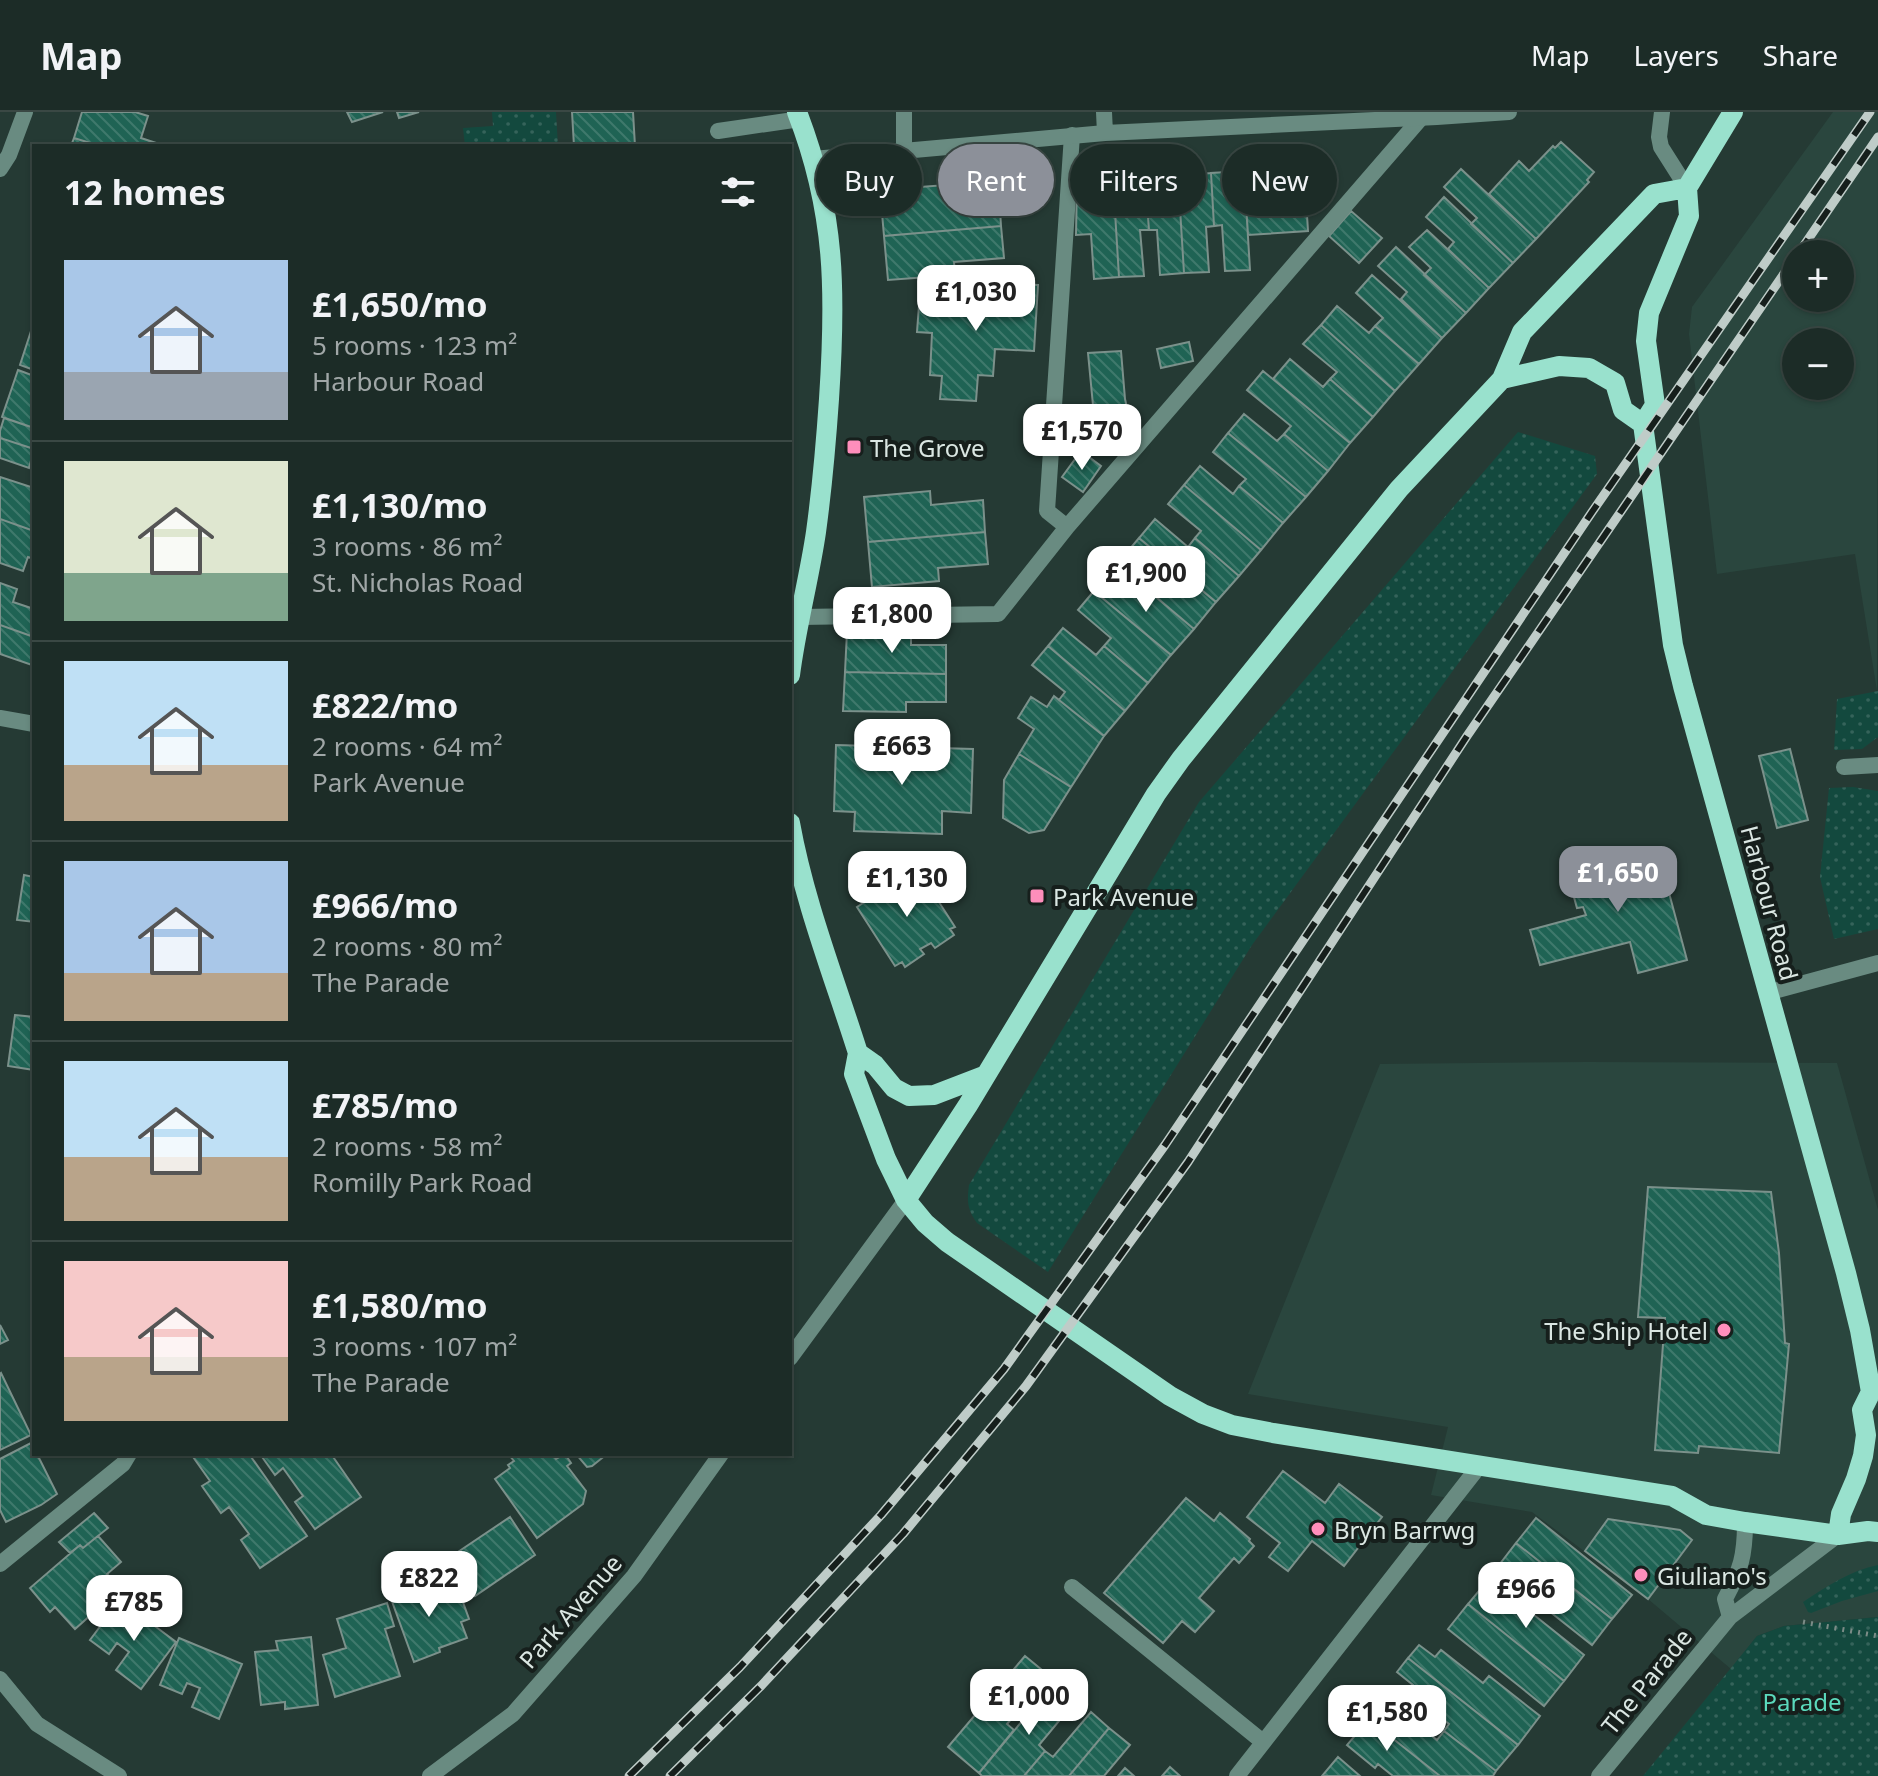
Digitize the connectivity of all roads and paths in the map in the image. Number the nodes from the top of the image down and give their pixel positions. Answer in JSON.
{"nodes":[{"id":1,"x":25,"y":112,"type":"edge"},
{"id":2,"x":904,"y":112,"type":"edge"},
{"id":3,"x":1104,"y":112,"type":"edge"},
{"id":4,"x":1509,"y":112,"type":"edge"},
{"id":5,"x":1662,"y":112,"type":"edge"},
{"id":6,"x":1733,"y":112,"type":"edge"},
{"id":7,"x":799,"y":115,"type":"edge"},
{"id":8,"x":1432,"y":116,"type":"edge"},
{"id":9,"x":718,"y":131,"type":"dead end"},
{"id":10,"x":1105,"y":133,"type":"junction"},
{"id":11,"x":1072,"y":135,"type":"junction"},
{"id":12,"x":904,"y":144,"type":"edge"},
{"id":13,"x":922,"y":150,"type":"edge"},
{"id":14,"x":813,"y":159,"type":"junction"},
{"id":15,"x":816,"y":159,"type":"edge"},
{"id":16,"x":0,"y":169,"type":"edge"},
{"id":17,"x":1687,"y":188,"type":"junction"},
{"id":18,"x":1502,"y":379,"type":"junction"},
{"id":19,"x":1643,"y":424,"type":"junction"},
{"id":20,"x":1067,"y":527,"type":"junction"},
{"id":21,"x":800,"y":617,"type":"junction"},
{"id":22,"x":792,"y":663,"type":"edge"},
{"id":23,"x":0,"y":718,"type":"edge"},
{"id":24,"x":32,"y":724,"type":"edge"},
{"id":25,"x":1878,"y":765,"type":"edge"},
{"id":26,"x":1844,"y":767,"type":"dead end"},
{"id":27,"x":792,"y":834,"type":"edge"},
{"id":28,"x":1878,"y":963,"type":"edge"},
{"id":29,"x":1767,"y":993,"type":"junction"},
{"id":30,"x":858,"y":1053,"type":"junction"},
{"id":31,"x":986,"y":1075,"type":"junction"},
{"id":32,"x":906,"y":1200,"type":"junction"},
{"id":33,"x":792,"y":1355,"type":"edge"},
{"id":34,"x":1874,"y":1395,"type":"edge"},
{"id":35,"x":128,"y":1456,"type":"edge"},
{"id":36,"x":720,"y":1456,"type":"edge"},
{"id":37,"x":1480,"y":1465,"type":"junction"},
{"id":38,"x":1745,"y":1522,"type":"junction"},
{"id":39,"x":1878,"y":1532,"type":"edge"},
{"id":40,"x":1838,"y":1535,"type":"junction"},
{"id":41,"x":0,"y":1564,"type":"edge"},
{"id":42,"x":1072,"y":1587,"type":"dead end"},
{"id":43,"x":1730,"y":1617,"type":"junction"},
{"id":44,"x":1803,"y":1622,"type":"dead end"},
{"id":45,"x":1878,"y":1636,"type":"edge"},
{"id":46,"x":0,"y":1679,"type":"edge"},
{"id":47,"x":1263,"y":1742,"type":"junction"},
{"id":48,"x":119,"y":1776,"type":"edge"},
{"id":49,"x":430,"y":1776,"type":"edge"},
{"id":50,"x":1237,"y":1776,"type":"edge"},
{"id":51,"x":1599,"y":1776,"type":"edge"}],
"edges":[{"from":1,"to":16,"type":"street"},
{"from":2,"to":12,"type":"street"},
{"from":3,"to":10,"type":"street"},
{"from":4,"to":8,"type":"street"},
{"from":5,"to":17,"type":"street"},
{"from":6,"to":17,"type":"main road"},
{"from":7,"to":9,"type":"street"},
{"from":7,"to":14,"type":"main road"},
{"from":8,"to":10,"type":"street"},
{"from":8,"to":20,"type":"street"},
{"from":10,"to":11,"type":"street"},
{"from":11,"to":13,"type":"street"},
{"from":11,"to":20,"type":"street"},
{"from":14,"to":15,"type":"street"},
{"from":14,"to":21,"type":"main road"},
{"from":17,"to":18,"type":"main road"},
{"from":17,"to":19,"type":"main road"},
{"from":18,"to":19,"type":"main road"},
{"from":18,"to":31,"type":"main road"},
{"from":19,"to":29,"type":"main road","name":"Harbour Road"},
{"from":20,"to":21,"type":"street"},
{"from":21,"to":22,"type":"main road"},
{"from":23,"to":24,"type":"street"},
{"from":25,"to":26,"type":"street"},
{"from":27,"to":30,"type":"main road"},
{"from":28,"to":29,"type":"street"},
{"from":29,"to":34,"type":"main road","name":"Harbour Road"},
{"from":30,"to":31,"type":"main road"},
{"from":30,"to":32,"type":"main road"},
{"from":31,"to":32,"type":"main road"},
{"from":32,"to":33,"type":"street"},
{"from":32,"to":37,"type":"main road"},
{"from":34,"to":40,"type":"main road","name":"Harbour Road"},
{"from":35,"to":41,"type":"street"},
{"from":36,"to":49,"type":"street","name":"Park Avenue"},
{"from":37,"to":38,"type":"main road"},
{"from":37,"to":47,"type":"street"},
{"from":38,"to":40,"type":"main road"},
{"from":38,"to":43,"type":"street"},
{"from":39,"to":40,"type":"main road"},
{"from":40,"to":43,"type":"street","name":"The Parade"},
{"from":42,"to":47,"type":"street"},
{"from":43,"to":51,"type":"street","name":"The Parade"},
{"from":44,"to":45,"type":"path"},
{"from":46,"to":48,"type":"street"},
{"from":47,"to":50,"type":"street"}]}
